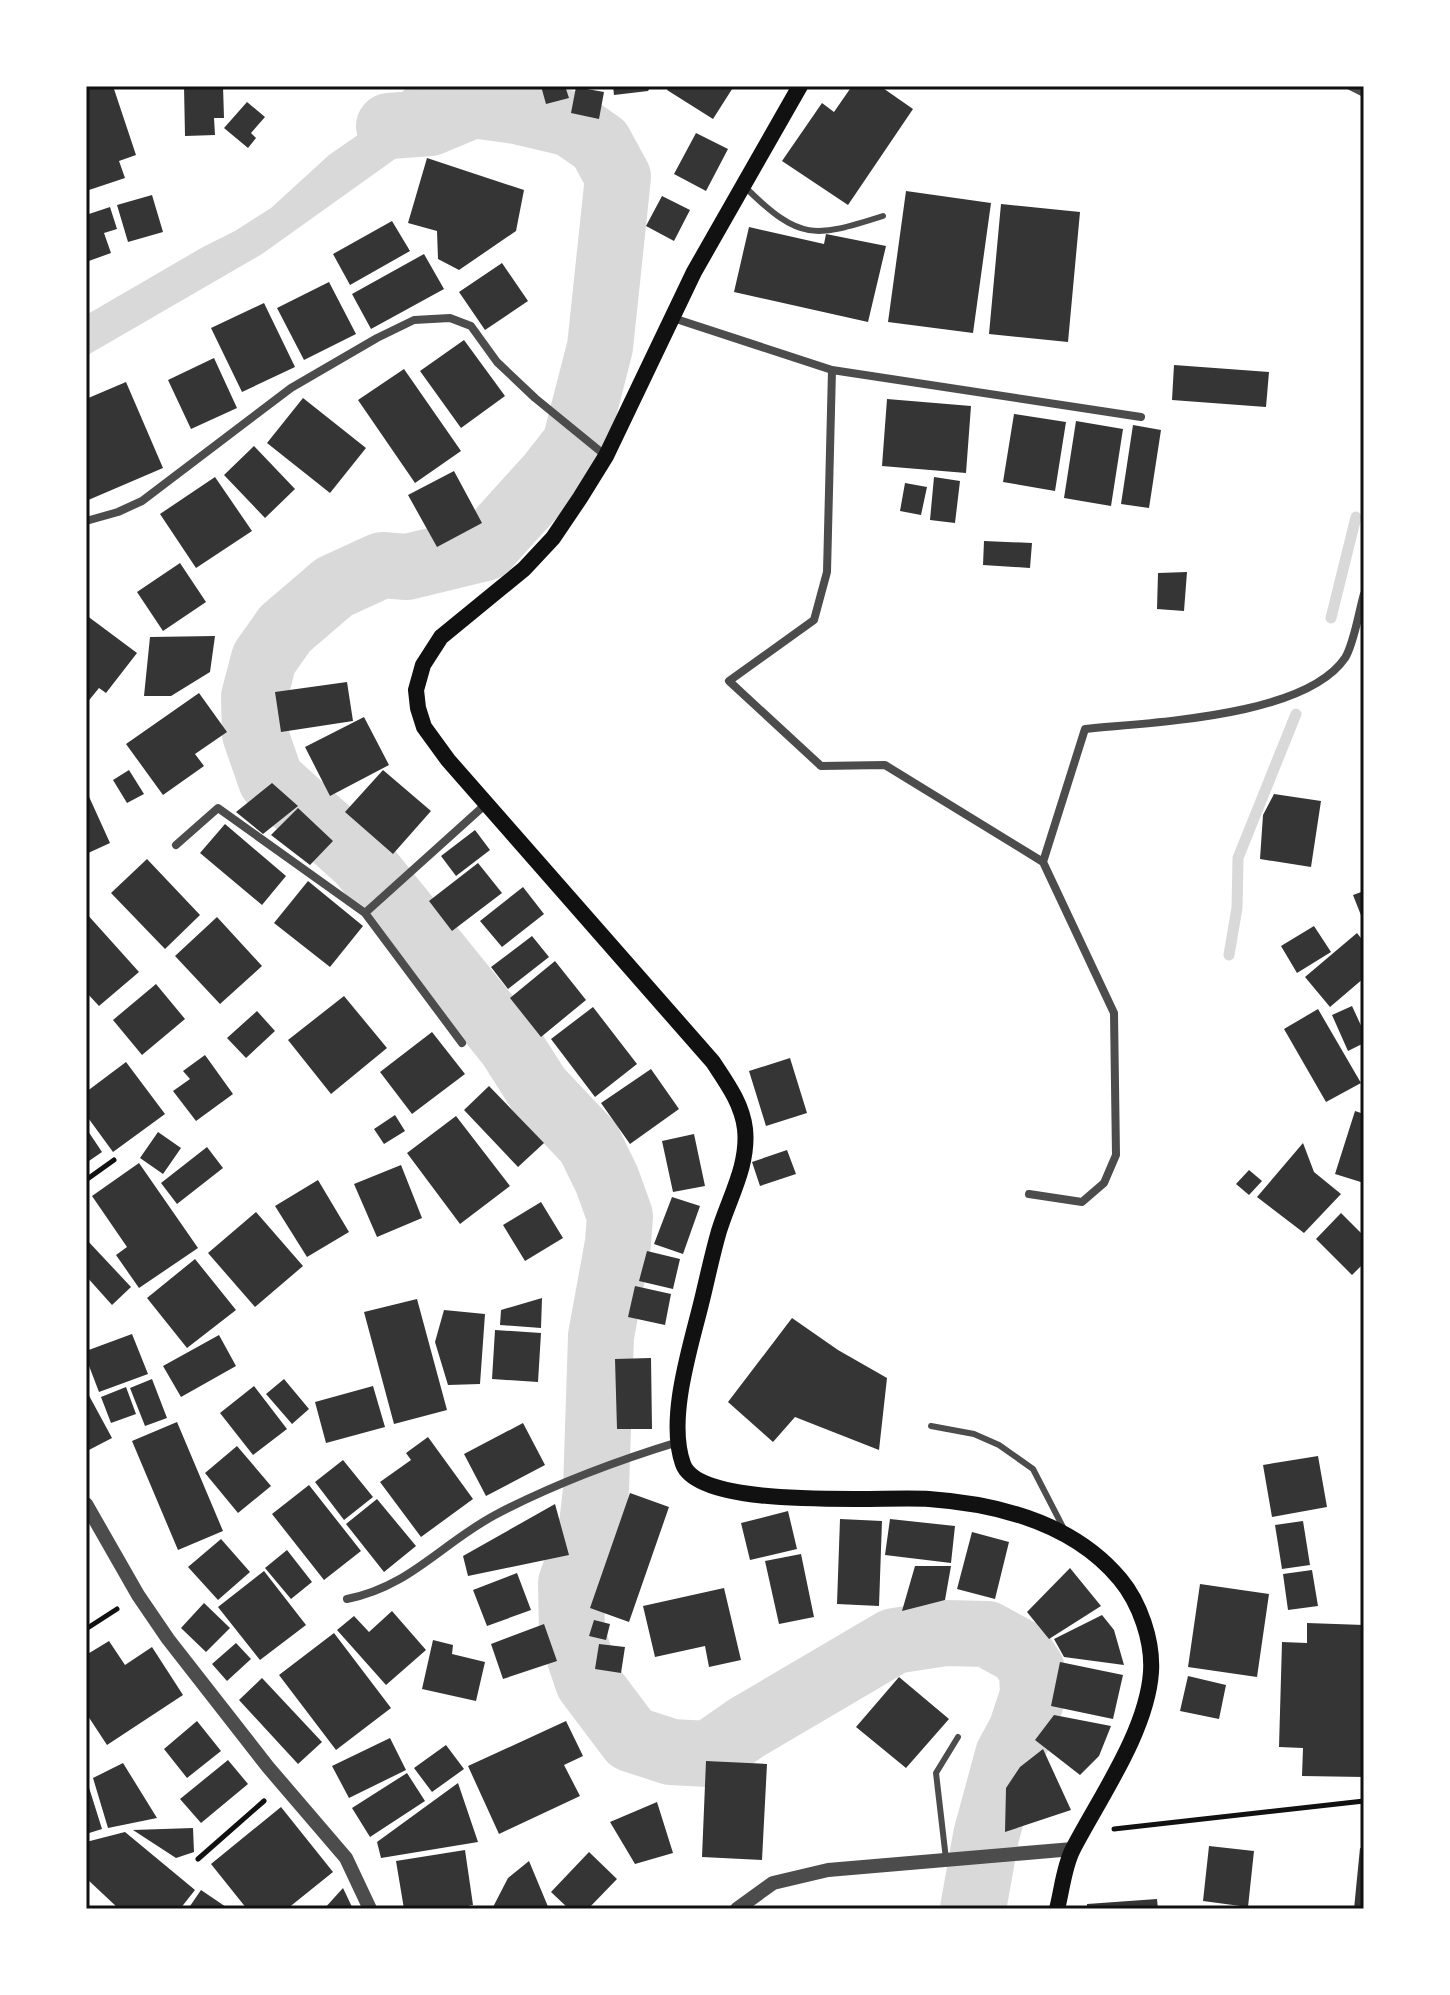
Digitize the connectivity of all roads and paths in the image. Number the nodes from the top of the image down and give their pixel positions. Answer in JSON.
{"nodes":[{"id":1,"x":800,"y":86,"type":"edge"},
{"id":2,"x":1350,"y":86,"type":"edge"},
{"id":3,"x":1364,"y":93,"type":"edge"},
{"id":4,"x":743,"y":186,"type":"junction"},
{"id":5,"x":883,"y":216,"type":"dead end"},
{"id":6,"x":673,"y":318,"type":"junction"},
{"id":7,"x":832,"y":370,"type":"junction"},
{"id":8,"x":1141,"y":417,"type":"dead end"},
{"id":9,"x":606,"y":456,"type":"junction"},
{"id":10,"x":86,"y":521,"type":"edge"},
{"id":11,"x":1364,"y":594,"type":"edge"},
{"id":12,"x":486,"y":804,"type":"junction"},
{"id":13,"x":176,"y":845,"type":"dead end"},
{"id":14,"x":1043,"y":862,"type":"junction"},
{"id":15,"x":365,"y":913,"type":"junction"},
{"id":16,"x":462,"y":1043,"type":"dead end"},
{"id":17,"x":114,"y":1160,"type":"dead end"},
{"id":18,"x":86,"y":1180,"type":"edge"},
{"id":19,"x":1029,"y":1194,"type":"dead end"},
{"id":20,"x":931,"y":1426,"type":"dead end"},
{"id":21,"x":678,"y":1441,"type":"junction"},
{"id":22,"x":86,"y":1504,"type":"edge"},
{"id":23,"x":1067,"y":1534,"type":"junction"},
{"id":24,"x":138,"y":1595,"type":"junction"},
{"id":25,"x":347,"y":1599,"type":"dead end"},
{"id":26,"x":86,"y":1629,"type":"edge"},
{"id":27,"x":958,"y":1737,"type":"dead end"},
{"id":28,"x":283,"y":1784,"type":"junction"},
{"id":29,"x":1364,"y":1801,"type":"edge"},
{"id":30,"x":1083,"y":1832,"type":"junction"},
{"id":31,"x":1073,"y":1849,"type":"junction"},
{"id":32,"x":198,"y":1859,"type":"dead end"},
{"id":33,"x":946,"y":1859,"type":"junction"},
{"id":34,"x":370,"y":1909,"type":"edge"},
{"id":35,"x":737,"y":1909,"type":"edge"},
{"id":36,"x":1057,"y":1909,"type":"edge"}],
"edges":[{"from":1,"to":4,"type":"main road"},
{"from":2,"to":3,"type":"street"},
{"from":4,"to":5,"type":"lane"},
{"from":4,"to":6,"type":"main road"},
{"from":6,"to":7,"type":"street"},
{"from":6,"to":9,"type":"main road"},
{"from":7,"to":8,"type":"street"},
{"from":7,"to":14,"type":"street"},
{"from":9,"to":10,"type":"street"},
{"from":9,"to":12,"type":"main road"},
{"from":11,"to":14,"type":"street"},
{"from":12,"to":15,"type":"street"},
{"from":12,"to":21,"type":"main road"},
{"from":13,"to":15,"type":"street"},
{"from":14,"to":19,"type":"street"},
{"from":15,"to":16,"type":"street"},
{"from":17,"to":18,"type":"path"},
{"from":20,"to":23,"type":"lane"},
{"from":21,"to":23,"type":"main road"},
{"from":21,"to":25,"type":"street"},
{"from":22,"to":24,"type":"street"},
{"from":23,"to":30,"type":"main road"},
{"from":24,"to":26,"type":"path"},
{"from":24,"to":28,"type":"street"},
{"from":27,"to":33,"type":"lane"},
{"from":28,"to":32,"type":"path"},
{"from":28,"to":34,"type":"street"},
{"from":29,"to":30,"type":"path"},
{"from":30,"to":31,"type":"main road"},
{"from":31,"to":33,"type":"street"},
{"from":31,"to":36,"type":"main road"},
{"from":33,"to":35,"type":"street"}]}
